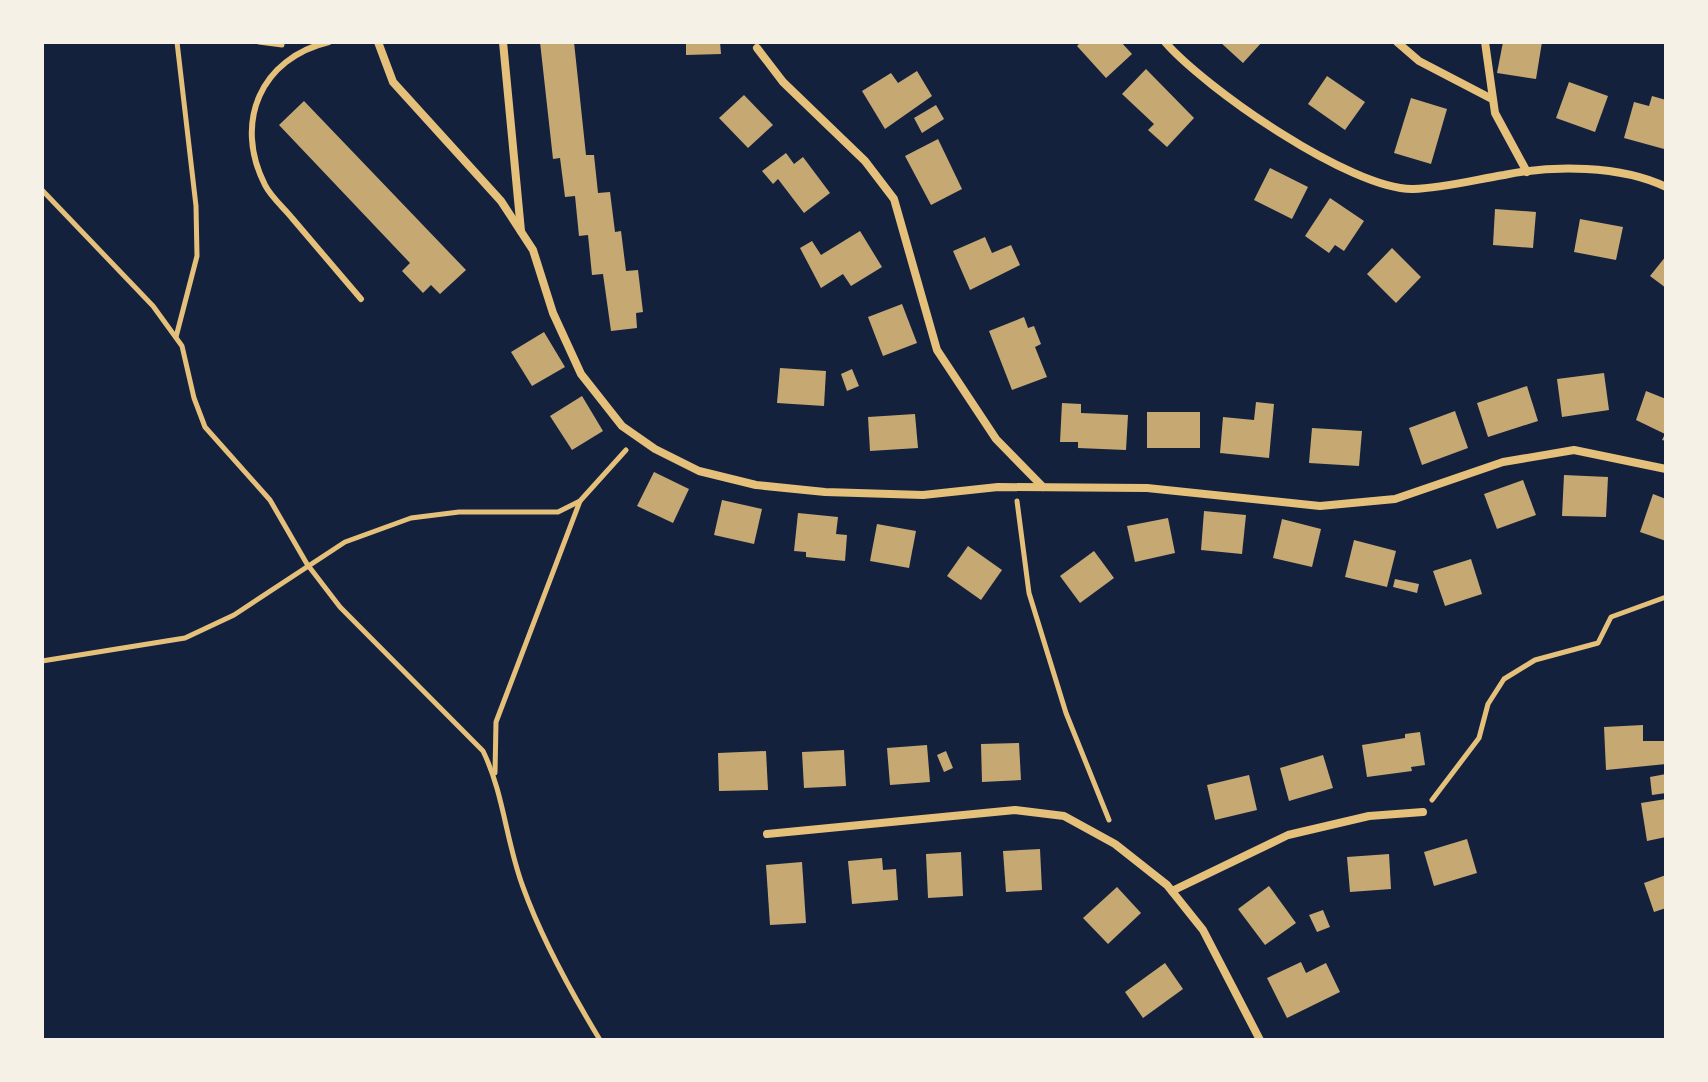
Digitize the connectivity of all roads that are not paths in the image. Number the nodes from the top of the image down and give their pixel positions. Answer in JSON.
{"nodes":[{"id":1,"x":329,"y":42,"type":"edge"},
{"id":2,"x":503,"y":42,"type":"edge"},
{"id":3,"x":1165,"y":42,"type":"edge"},
{"id":4,"x":1397,"y":42,"type":"edge"},
{"id":5,"x":1485,"y":42,"type":"edge"},
{"id":6,"x":378,"y":45,"type":"edge"},
{"id":7,"x":757,"y":48,"type":"dead end"},
{"id":8,"x":1492,"y":99,"type":"junction"},
{"id":9,"x":1527,"y":172,"type":"junction"},
{"id":10,"x":1666,"y":187,"type":"edge"},
{"id":11,"x":521,"y":231,"type":"junction"},
{"id":12,"x":361,"y":299,"type":"dead end"},
{"id":13,"x":1666,"y":469,"type":"edge"},
{"id":14,"x":1043,"y":487,"type":"junction"},
{"id":15,"x":1423,"y":812,"type":"road end"},
{"id":16,"x":767,"y":834,"type":"dead end"},
{"id":17,"x":1172,"y":891,"type":"junction"},
{"id":18,"x":1260,"y":1040,"type":"edge"}],
"edges":[{"from":1,"to":12,"type":"lane"},
{"from":2,"to":11,"type":"street"},
{"from":3,"to":9,"type":"street"},
{"from":4,"to":8,"type":"street"},
{"from":5,"to":8,"type":"street"},
{"from":6,"to":11,"type":"street"},
{"from":7,"to":14,"type":"street"},
{"from":8,"to":9,"type":"street"},
{"from":9,"to":10,"type":"street"},
{"from":11,"to":14,"type":"street"},
{"from":13,"to":14,"type":"street"},
{"from":15,"to":17,"type":"street"},
{"from":16,"to":17,"type":"street"},
{"from":17,"to":18,"type":"street"}]}
